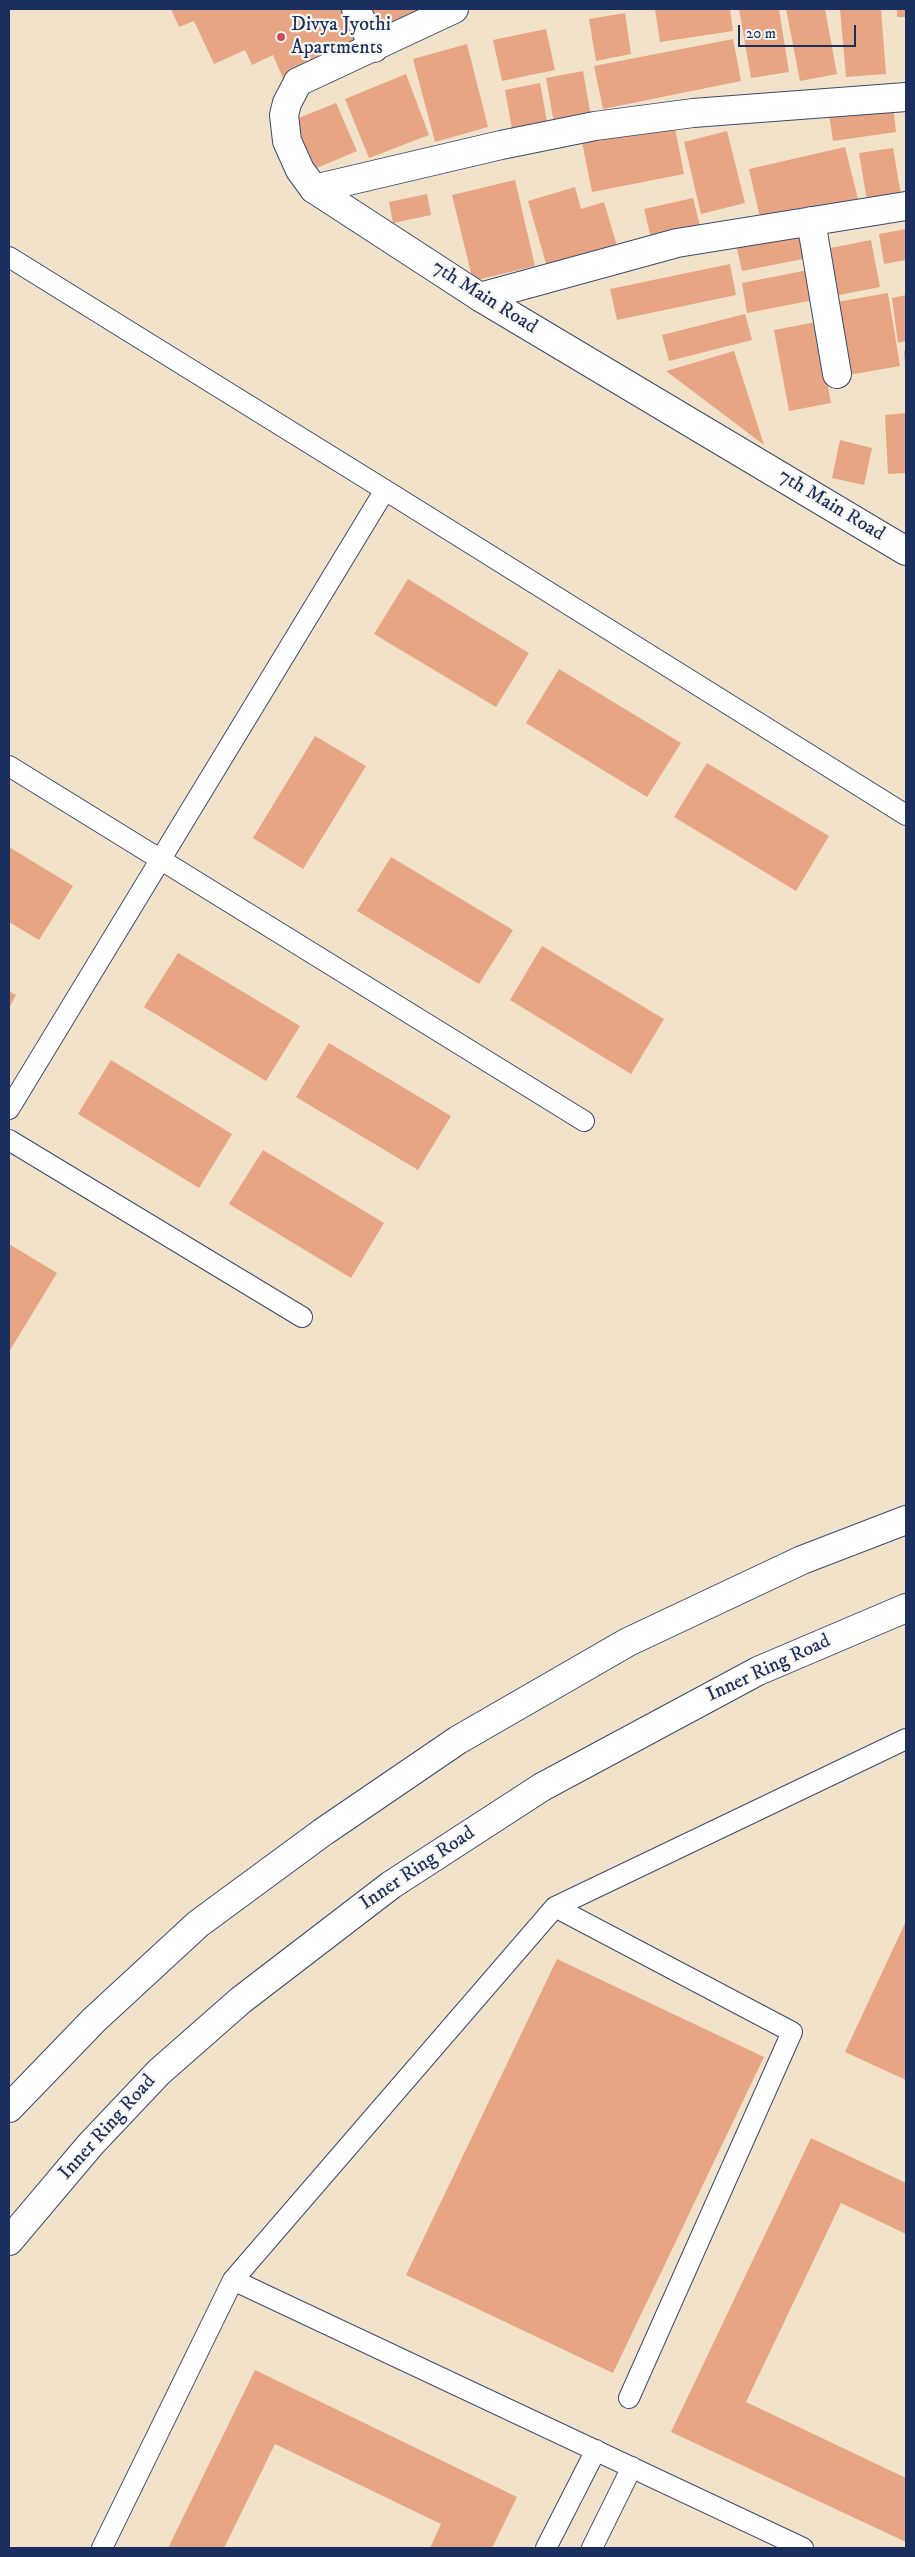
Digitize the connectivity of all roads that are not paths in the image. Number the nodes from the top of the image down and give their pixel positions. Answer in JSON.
{"nodes":[{"id":1,"x":356,"y":9,"type":"edge"},
{"id":2,"x":454,"y":9,"type":"edge"},
{"id":3,"x":374,"y":48,"type":"junction"},
{"id":4,"x":906,"y":97,"type":"edge"},
{"id":5,"x":314,"y":190,"type":"junction"},
{"id":6,"x":906,"y":206,"type":"edge"},
{"id":7,"x":812,"y":222,"type":"junction"},
{"id":8,"x":9,"y":257,"type":"edge"},
{"id":9,"x":480,"y":297,"type":"junction"},
{"id":10,"x":837,"y":374,"type":"dead end"},
{"id":11,"x":385,"y":490,"type":"junction"},
{"id":12,"x":906,"y":551,"type":"edge"},
{"id":13,"x":9,"y":766,"type":"edge"},
{"id":14,"x":906,"y":815,"type":"edge"},
{"id":15,"x":159,"y":859,"type":"junction"},
{"id":16,"x":9,"y":1109,"type":"edge"},
{"id":17,"x":584,"y":1121,"type":"dead end"},
{"id":18,"x":9,"y":1140,"type":"edge"},
{"id":19,"x":302,"y":1317,"type":"dead end"},
{"id":20,"x":906,"y":1520,"type":"edge"},
{"id":21,"x":906,"y":1608,"type":"edge"},
{"id":22,"x":906,"y":1739,"type":"edge"},
{"id":23,"x":555,"y":1907,"type":"junction"},
{"id":24,"x":9,"y":2108,"type":"edge"},
{"id":25,"x":9,"y":2241,"type":"edge"},
{"id":26,"x":233,"y":2280,"type":"junction"},
{"id":27,"x":629,"y":2398,"type":"dead end"},
{"id":28,"x":596,"y":2450,"type":"junction"},
{"id":29,"x":632,"y":2467,"type":"junction"},
{"id":30,"x":102,"y":2548,"type":"edge"},
{"id":31,"x":546,"y":2548,"type":"edge"},
{"id":32,"x":592,"y":2548,"type":"edge"},
{"id":33,"x":803,"y":2548,"type":"edge"}],
"edges":[{"from":1,"to":3,"type":"street"},
{"from":2,"to":3,"type":"street","name":"7th Main Road"},
{"from":3,"to":5,"type":"street","name":"7th Main Road"},
{"from":4,"to":5,"type":"street"},
{"from":5,"to":9,"type":"street","name":"7th Main Road"},
{"from":6,"to":7,"type":"street"},
{"from":7,"to":9,"type":"street"},
{"from":7,"to":10,"type":"street"},
{"from":8,"to":11,"type":"lane"},
{"from":9,"to":12,"type":"street","name":"7th Main Road"},
{"from":11,"to":14,"type":"lane"},
{"from":11,"to":15,"type":"lane"},
{"from":13,"to":15,"type":"lane"},
{"from":15,"to":16,"type":"lane"},
{"from":15,"to":17,"type":"lane"},
{"from":18,"to":19,"type":"lane"},
{"from":20,"to":24,"type":"street"},
{"from":21,"to":25,"type":"street","name":"Inner Ring Road"},
{"from":22,"to":23,"type":"lane"},
{"from":23,"to":26,"type":"lane"},
{"from":23,"to":27,"type":"lane"},
{"from":26,"to":28,"type":"lane"},
{"from":26,"to":30,"type":"lane"},
{"from":28,"to":29,"type":"lane"},
{"from":28,"to":31,"type":"lane"},
{"from":29,"to":32,"type":"lane"},
{"from":29,"to":33,"type":"lane"}]}
